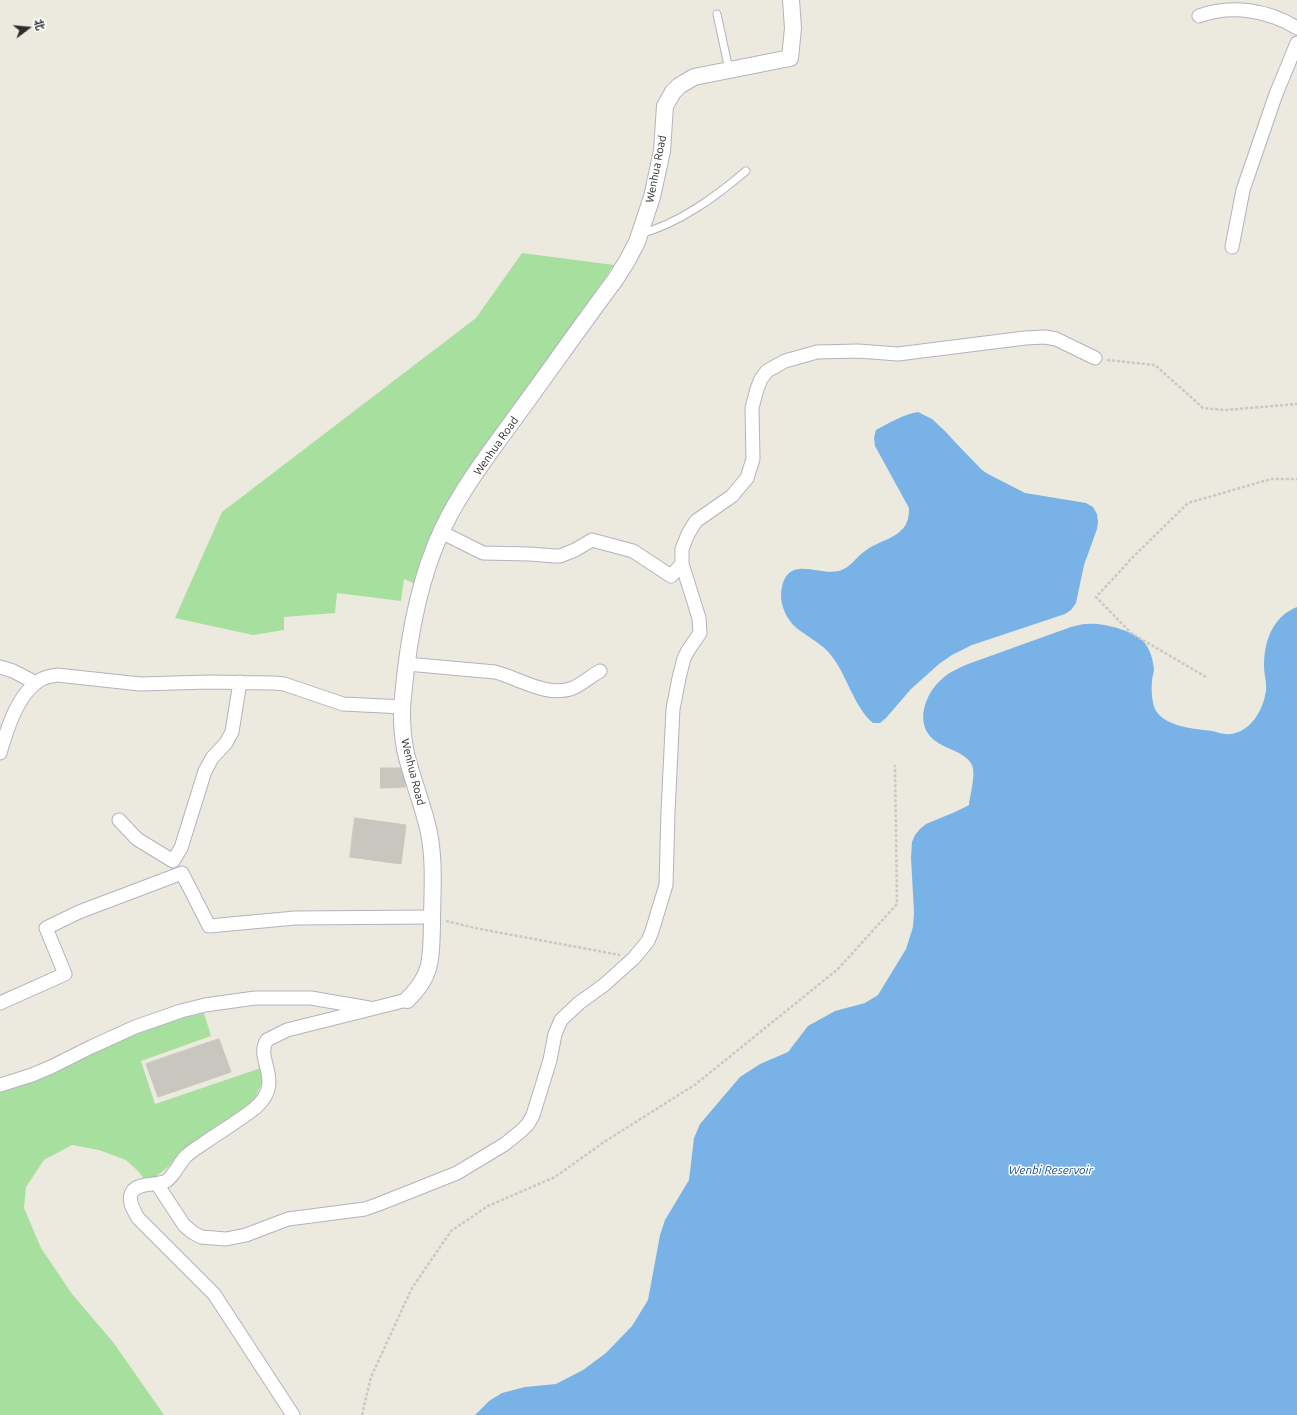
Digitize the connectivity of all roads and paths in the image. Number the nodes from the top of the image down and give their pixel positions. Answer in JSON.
{"nodes":[{"id":1,"x":791,"y":0,"type":"edge"},
{"id":2,"x":717,"y":14,"type":"dead end"},
{"id":3,"x":1198,"y":16,"type":"dead end"},
{"id":4,"x":1297,"y":28,"type":"edge"},
{"id":5,"x":1297,"y":43,"type":"edge"},
{"id":6,"x":730,"y":70,"type":"junction"},
{"id":7,"x":746,"y":171,"type":"dead end"},
{"id":8,"x":640,"y":234,"type":"junction"},
{"id":9,"x":1232,"y":247,"type":"dead end"},
{"id":10,"x":1095,"y":358,"type":"joint"},
{"id":11,"x":1297,"y":404,"type":"edge"},
{"id":12,"x":1297,"y":479,"type":"edge"},
{"id":13,"x":441,"y":532,"type":"junction"},
{"id":14,"x":682,"y":564,"type":"junction"},
{"id":15,"x":407,"y":664,"type":"junction"},
{"id":16,"x":0,"y":667,"type":"edge"},
{"id":17,"x":600,"y":671,"type":"dead end"},
{"id":18,"x":1206,"y":677,"type":"dead end"},
{"id":19,"x":240,"y":682,"type":"junction"},
{"id":20,"x":36,"y":683,"type":"junction"},
{"id":21,"x":402,"y":707,"type":"junction"},
{"id":22,"x":0,"y":753,"type":"edge"},
{"id":23,"x":895,"y":765,"type":"dead end"},
{"id":24,"x":119,"y":820,"type":"dead end"},
{"id":25,"x":432,"y":917,"type":"junction"},
{"id":26,"x":634,"y":958,"type":"junction"},
{"id":27,"x":407,"y":1000,"type":"joint"},
{"id":28,"x":0,"y":1003,"type":"edge"},
{"id":29,"x":374,"y":1008,"type":"junction"},
{"id":30,"x":0,"y":1085,"type":"edge"},
{"id":31,"x":157,"y":1184,"type":"junction"},
{"id":32,"x":294,"y":1415,"type":"edge"},
{"id":33,"x":362,"y":1415,"type":"edge"}],
"edges":[{"from":1,"to":6,"type":"street","name":"Wenhua Road"},
{"from":2,"to":6,"type":"lane"},
{"from":3,"to":4,"type":"street"},
{"from":5,"to":9,"type":"street"},
{"from":6,"to":8,"type":"street","name":"Wenhua Road"},
{"from":7,"to":8,"type":"lane"},
{"from":8,"to":13,"type":"street","name":"Wenhua Road"},
{"from":10,"to":11,"type":"path"},
{"from":10,"to":14,"type":"street"},
{"from":12,"to":18,"type":"path"},
{"from":13,"to":14,"type":"street"},
{"from":13,"to":15,"type":"street","name":"Wenhua Road"},
{"from":14,"to":26,"type":"street"},
{"from":15,"to":17,"type":"street"},
{"from":15,"to":21,"type":"street","name":"Wenhua Road"},
{"from":16,"to":20,"type":"street"},
{"from":19,"to":20,"type":"street"},
{"from":19,"to":21,"type":"street"},
{"from":19,"to":24,"type":"street"},
{"from":20,"to":22,"type":"street"},
{"from":21,"to":25,"type":"street","name":"Wenhua Road"},
{"from":23,"to":33,"type":"path"},
{"from":25,"to":26,"type":"path"},
{"from":25,"to":27,"type":"street","name":"Wenhua Road"},
{"from":25,"to":28,"type":"street"},
{"from":26,"to":31,"type":"street"},
{"from":27,"to":29,"type":"street"},
{"from":29,"to":30,"type":"street"},
{"from":29,"to":31,"type":"street"},
{"from":31,"to":32,"type":"street"}]}
